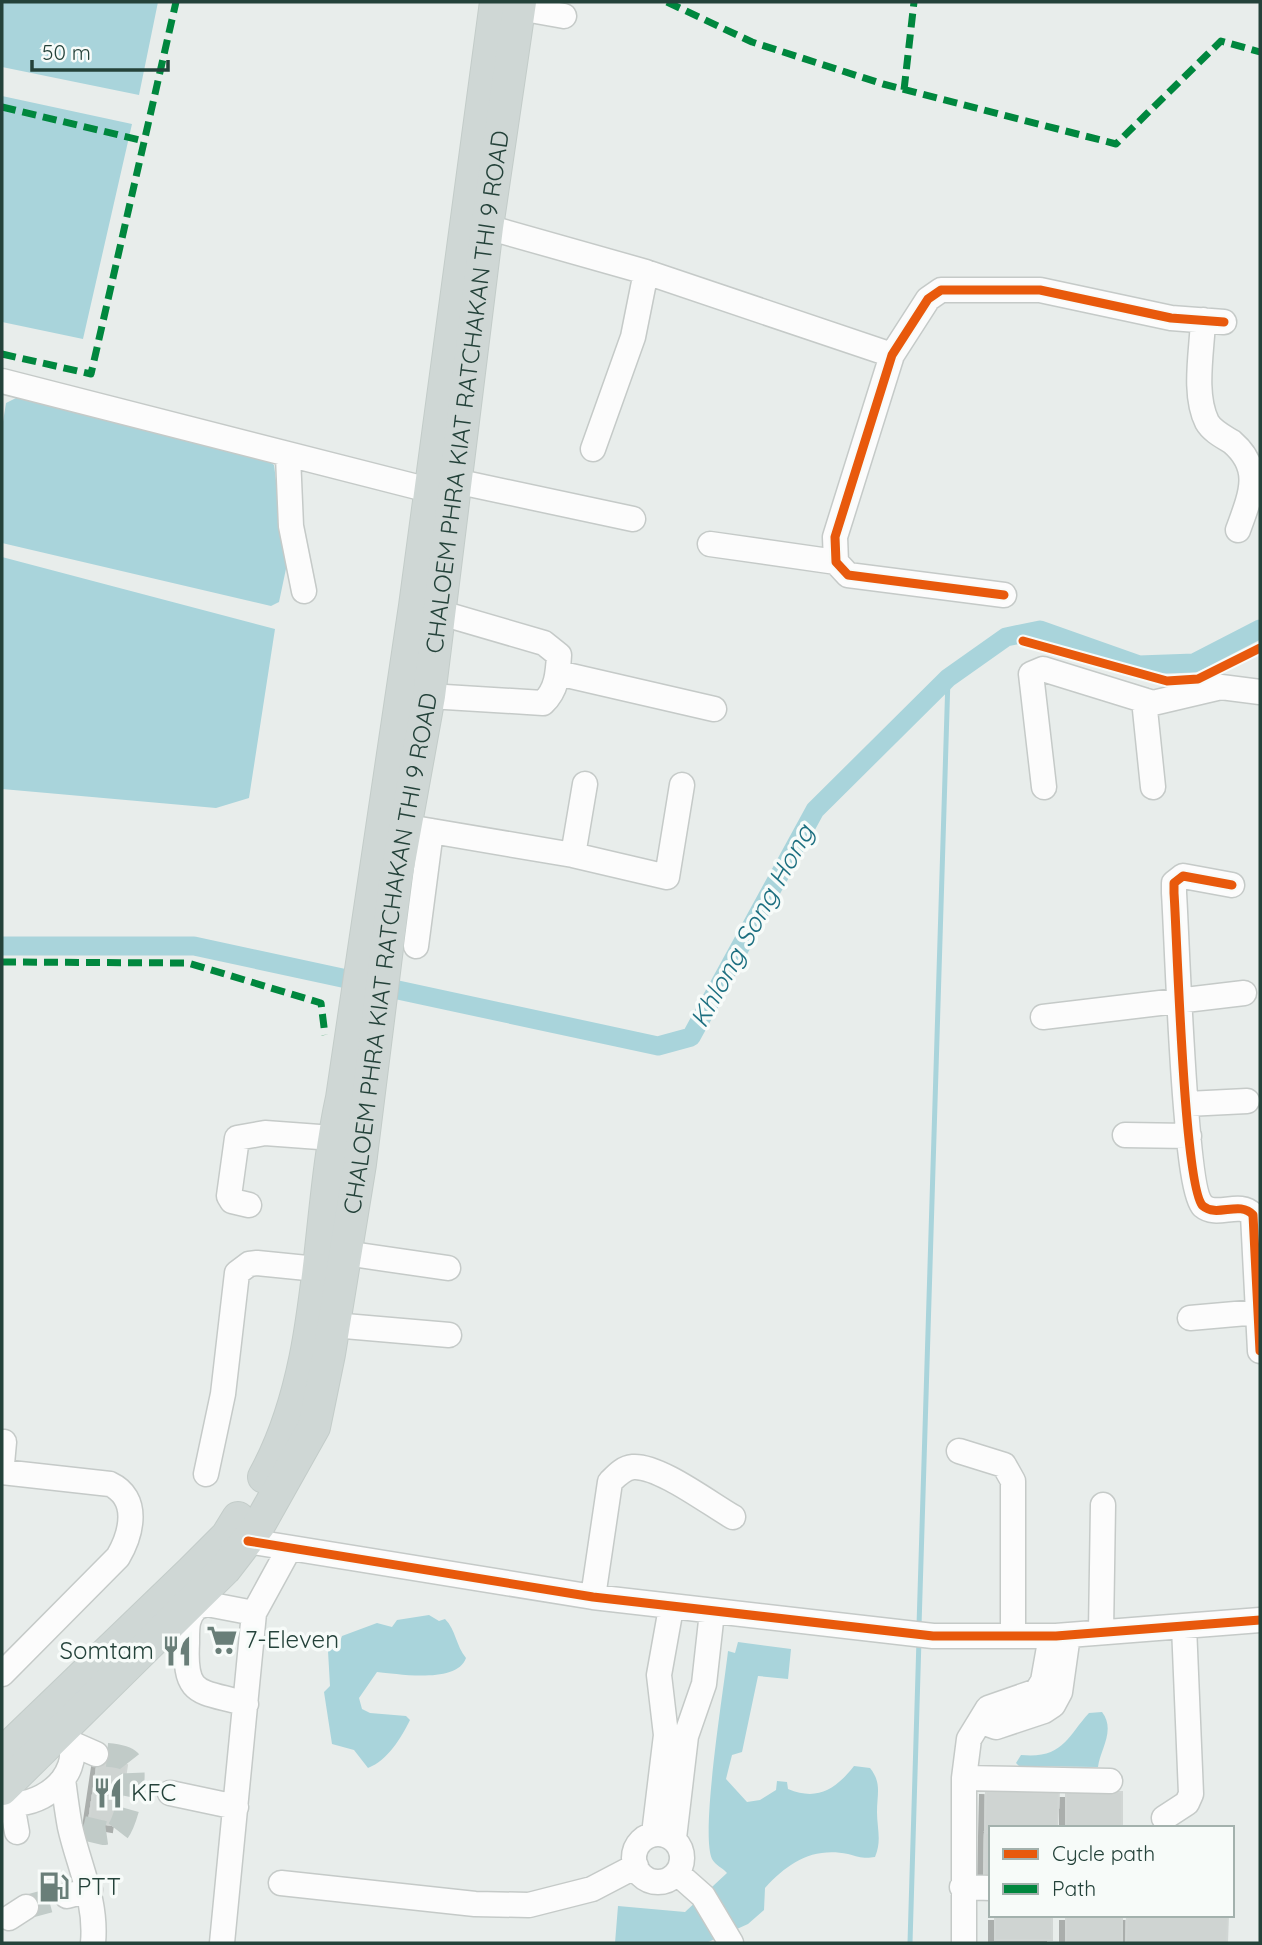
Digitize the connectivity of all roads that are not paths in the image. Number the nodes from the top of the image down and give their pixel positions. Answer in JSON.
{"nodes":[{"id":1,"x":511,"y":4,"type":"edge"},
{"id":2,"x":564,"y":16,"type":"dead end"},
{"id":3,"x":488,"y":227,"type":"junction"},
{"id":4,"x":646,"y":272,"type":"junction"},
{"id":5,"x":892,"y":355,"type":"junction"},
{"id":6,"x":2,"y":380,"type":"edge"},
{"id":7,"x":593,"y":449,"type":"dead end"},
{"id":8,"x":288,"y":456,"type":"junction"},
{"id":9,"x":442,"y":486,"type":"junction"},
{"id":10,"x":634,"y":519,"type":"dead end"},
{"id":11,"x":1238,"y":530,"type":"dead end"},
{"id":12,"x":710,"y":544,"type":"dead end"},
{"id":13,"x":841,"y":569,"type":"junction"},
{"id":14,"x":304,"y":591,"type":"dead end"},
{"id":15,"x":1004,"y":594,"type":"dead end"},
{"id":16,"x":427,"y":609,"type":"junction"},
{"id":17,"x":558,"y":673,"type":"junction"},
{"id":18,"x":1260,"y":692,"type":"edge"},
{"id":19,"x":415,"y":695,"type":"junction"},
{"id":20,"x":1144,"y":700,"type":"junction"},
{"id":21,"x":714,"y":709,"type":"dead end"},
{"id":22,"x":585,"y":784,"type":"dead end"},
{"id":23,"x":682,"y":785,"type":"dead end"},
{"id":24,"x":1044,"y":787,"type":"dead end"},
{"id":25,"x":1153,"y":787,"type":"dead end"},
{"id":26,"x":419,"y":829,"type":"junction"},
{"id":27,"x":573,"y":855,"type":"junction"},
{"id":28,"x":384,"y":883,"type":"junction"},
{"id":29,"x":1232,"y":885,"type":"dead end"},
{"id":30,"x":415,"y":946,"type":"dead end"},
{"id":31,"x":1244,"y":993,"type":"dead end"},
{"id":32,"x":1181,"y":1000,"type":"junction"},
{"id":33,"x":1043,"y":1017,"type":"dead end"},
{"id":34,"x":355,"y":1099,"type":"junction"},
{"id":35,"x":1247,"y":1101,"type":"dead end"},
{"id":36,"x":1186,"y":1104,"type":"junction"},
{"id":37,"x":1125,"y":1135,"type":"dead end"},
{"id":38,"x":1189,"y":1136,"type":"junction"},
{"id":39,"x":333,"y":1138,"type":"junction"},
{"id":40,"x":249,"y":1205,"type":"dead end"},
{"id":41,"x":345,"y":1254,"type":"junction"},
{"id":42,"x":448,"y":1268,"type":"dead end"},
{"id":43,"x":317,"y":1269,"type":"junction"},
{"id":44,"x":1258,"y":1312,"type":"junction"},
{"id":45,"x":1190,"y":1318,"type":"dead end"},
{"id":46,"x":333,"y":1325,"type":"junction"},
{"id":47,"x":449,"y":1335,"type":"dead end"},
{"id":48,"x":1260,"y":1350,"type":"edge"},
{"id":49,"x":960,"y":1451,"type":"dead end"},
{"id":50,"x":2,"y":1472,"type":"edge"},
{"id":51,"x":206,"y":1474,"type":"dead end"},
{"id":52,"x":1102,"y":1505,"type":"dead end"},
{"id":53,"x":733,"y":1517,"type":"dead end"},
{"id":54,"x":237,"y":1538,"type":"junction"},
{"id":55,"x":289,"y":1549,"type":"junction"},
{"id":56,"x":593,"y":1597,"type":"junction"},
{"id":57,"x":671,"y":1608,"type":"junction"},
{"id":58,"x":712,"y":1612,"type":"junction"},
{"id":59,"x":254,"y":1613,"type":"junction"},
{"id":60,"x":1260,"y":1620,"type":"edge"},
{"id":61,"x":1184,"y":1626,"type":"junction"},
{"id":62,"x":1101,"y":1632,"type":"junction"},
{"id":63,"x":1013,"y":1636,"type":"junction"},
{"id":64,"x":1060,"y":1636,"type":"junction"},
{"id":65,"x":2,"y":1675,"type":"edge"},
{"id":66,"x":246,"y":1704,"type":"junction"},
{"id":67,"x":676,"y":1735,"type":"junction"},
{"id":68,"x":69,"y":1736,"type":"junction"},
{"id":69,"x":2,"y":1754,"type":"edge"},
{"id":70,"x":96,"y":1754,"type":"tunnel mouth"},
{"id":71,"x":964,"y":1778,"type":"junction"},
{"id":72,"x":63,"y":1779,"type":"junction"},
{"id":73,"x":1110,"y":1781,"type":"dead end"},
{"id":74,"x":170,"y":1793,"type":"dead end"},
{"id":75,"x":5,"y":1798,"type":"edge"},
{"id":76,"x":236,"y":1807,"type":"junction"},
{"id":77,"x":1164,"y":1818,"type":"dead end"},
{"id":78,"x":17,"y":1832,"type":"dead end"},
{"id":79,"x":664,"y":1836,"type":"junction"},
{"id":80,"x":636,"y":1866,"type":"junction"},
{"id":81,"x":677,"y":1873,"type":"junction"},
{"id":82,"x":281,"y":1883,"type":"dead end"},
{"id":83,"x":962,"y":1887,"type":"junction"},
{"id":84,"x":989,"y":1888,"type":"edge"},
{"id":85,"x":729,"y":1938,"type":"edge"},
{"id":86,"x":966,"y":1939,"type":"edge"},
{"id":87,"x":93,"y":1943,"type":"edge"},
{"id":88,"x":222,"y":1943,"type":"edge"}],
"edges":[{"from":1,"to":2,"type":"street"},
{"from":1,"to":3,"type":"main road","name":"CHALOEM PHRA KIAT RATCHAKAN THI 9 ROAD"},
{"from":1,"to":9,"type":"main road","name":"CHALOEM PHRA KIAT RATCHAKAN THI 9 ROAD"},
{"from":3,"to":4,"type":"street"},
{"from":3,"to":9,"type":"main road","name":"CHALOEM PHRA KIAT RATCHAKAN THI 9 ROAD"},
{"from":4,"to":5,"type":"street"},
{"from":4,"to":7,"type":"street"},
{"from":5,"to":11,"type":"street"},
{"from":5,"to":13,"type":"street"},
{"from":6,"to":8,"type":"street"},
{"from":8,"to":9,"type":"street"},
{"from":8,"to":14,"type":"street"},
{"from":9,"to":10,"type":"street"},
{"from":9,"to":16,"type":"main road","name":"CHALOEM PHRA KIAT RATCHAKAN THI 9 ROAD"},
{"from":12,"to":13,"type":"street"},
{"from":13,"to":15,"type":"street"},
{"from":16,"to":17,"type":"street"},
{"from":16,"to":19,"type":"main road","name":"CHALOEM PHRA KIAT RATCHAKAN THI 9 ROAD"},
{"from":17,"to":19,"type":"street"},
{"from":17,"to":21,"type":"street"},
{"from":18,"to":20,"type":"street"},
{"from":19,"to":26,"type":"main road","name":"CHALOEM PHRA KIAT RATCHAKAN THI 9 ROAD"},
{"from":19,"to":28,"type":"main road","name":"CHALOEM PHRA KIAT RATCHAKAN THI 9 ROAD"},
{"from":20,"to":24,"type":"street"},
{"from":20,"to":25,"type":"street"},
{"from":22,"to":27,"type":"street"},
{"from":23,"to":27,"type":"street"},
{"from":26,"to":27,"type":"street"},
{"from":26,"to":28,"type":"main road","name":"CHALOEM PHRA KIAT RATCHAKAN THI 9 ROAD"},
{"from":26,"to":30,"type":"street"},
{"from":28,"to":34,"type":"main road","name":"CHALOEM PHRA KIAT RATCHAKAN THI 9 ROAD"},
{"from":29,"to":32,"type":"street"},
{"from":31,"to":32,"type":"street"},
{"from":32,"to":33,"type":"street"},
{"from":32,"to":36,"type":"street"},
{"from":34,"to":39,"type":"main road","name":"CHALOEM PHRA KIAT RATCHAKAN THI 9 ROAD"},
{"from":34,"to":41,"type":"main road","name":"CHALOEM PHRA KIAT RATCHAKAN THI 9 ROAD"},
{"from":35,"to":36,"type":"street"},
{"from":36,"to":38,"type":"street"},
{"from":37,"to":38,"type":"street"},
{"from":38,"to":44,"type":"street"},
{"from":39,"to":40,"type":"street"},
{"from":39,"to":43,"type":"main road","name":"CHALOEM PHRA KIAT RATCHAKAN THI 9 ROAD"},
{"from":41,"to":42,"type":"street"},
{"from":41,"to":46,"type":"main road","name":"CHALOEM PHRA KIAT RATCHAKAN THI 9 ROAD"},
{"from":43,"to":51,"type":"street"},
{"from":43,"to":54,"type":"main road","name":"CHALOEM PHRA KIAT RATCHAKAN THI 9 ROAD"},
{"from":44,"to":45,"type":"street"},
{"from":44,"to":48,"type":"street"},
{"from":46,"to":47,"type":"street"},
{"from":46,"to":54,"type":"main road","name":"CHALOEM PHRA KIAT RATCHAKAN THI 9 ROAD"},
{"from":49,"to":63,"type":"street"},
{"from":50,"to":65,"type":"street"},
{"from":52,"to":62,"type":"street"},
{"from":53,"to":56,"type":"street"},
{"from":54,"to":55,"type":"street"},
{"from":54,"to":68,"type":"main road","name":"CHALOEM PHRA KIAT RATCHAKAN THI 9 ROAD"},
{"from":54,"to":69,"type":"main road","name":"CHALOEM PHRA KIAT RATCHAKAN THI 9 ROAD"},
{"from":55,"to":56,"type":"street"},
{"from":55,"to":59,"type":"street"},
{"from":56,"to":57,"type":"street"},
{"from":57,"to":58,"type":"street"},
{"from":57,"to":67,"type":"street"},
{"from":58,"to":63,"type":"street"},
{"from":58,"to":67,"type":"street"},
{"from":59,"to":66,"type":"street"},
{"from":59,"to":66,"type":"street"},
{"from":60,"to":61,"type":"street"},
{"from":61,"to":62,"type":"street"},
{"from":61,"to":77,"type":"street"},
{"from":62,"to":64,"type":"street"},
{"from":63,"to":64,"type":"street"},
{"from":64,"to":71,"type":"street"},
{"from":66,"to":76,"type":"street"},
{"from":67,"to":79,"type":"street"},
{"from":68,"to":70,"type":"street"},
{"from":68,"to":72,"type":"street"},
{"from":68,"to":75,"type":"main road","name":"CHALOEM PHRA KIAT RATCHAKAN THI 9 ROAD"},
{"from":71,"to":73,"type":"street"},
{"from":71,"to":83,"type":"street"},
{"from":72,"to":75,"type":"street"},
{"from":72,"to":87,"type":"street"},
{"from":74,"to":76,"type":"street"},
{"from":75,"to":78,"type":"street"},
{"from":76,"to":88,"type":"street"},
{"from":79,"to":80,"type":"street"},
{"from":79,"to":81,"type":"street"},
{"from":80,"to":81,"type":"street"},
{"from":80,"to":82,"type":"street"},
{"from":81,"to":85,"type":"street"},
{"from":83,"to":84,"type":"street"},
{"from":83,"to":86,"type":"street"}]}
